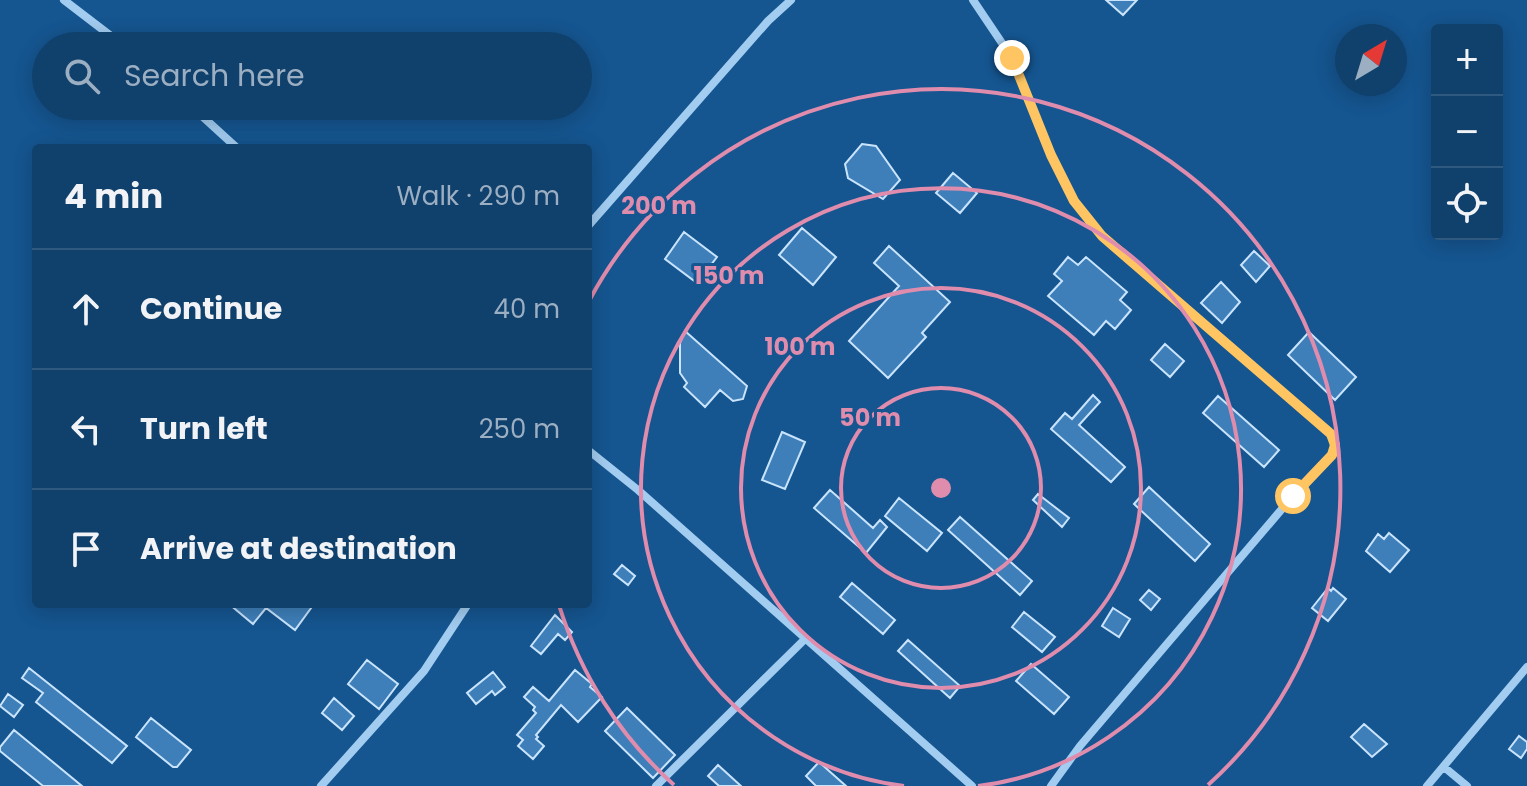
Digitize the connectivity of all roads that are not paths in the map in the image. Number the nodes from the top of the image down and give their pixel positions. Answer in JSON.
{"nodes":[{"id":1,"x":64,"y":0,"type":"edge"},
{"id":2,"x":791,"y":0,"type":"edge"},
{"id":3,"x":973,"y":0,"type":"edge"},
{"id":4,"x":106,"y":32,"type":"edge"},
{"id":5,"x":206,"y":120,"type":"edge"},
{"id":6,"x":233,"y":144,"type":"edge"},
{"id":7,"x":592,"y":221,"type":"edge"},
{"id":8,"x":592,"y":453,"type":"edge"},
{"id":9,"x":465,"y":608,"type":"edge"},
{"id":10,"x":805,"y":639,"type":"junction"},
{"id":11,"x":1527,"y":667,"type":"edge"},
{"id":12,"x":1523,"y":679,"type":"edge"},
{"id":13,"x":1444,"y":767,"type":"junction"},
{"id":14,"x":969,"y":785,"type":"edge"},
{"id":15,"x":321,"y":786,"type":"edge"},
{"id":16,"x":656,"y":786,"type":"edge"},
{"id":17,"x":1051,"y":786,"type":"edge"},
{"id":18,"x":1427,"y":786,"type":"edge"},
{"id":19,"x":1467,"y":786,"type":"edge"}],
"edges":[{"from":1,"to":4,"type":"street"},
{"from":2,"to":7,"type":"street"},
{"from":3,"to":17,"type":"street"},
{"from":5,"to":6,"type":"street"},
{"from":8,"to":10,"type":"street"},
{"from":9,"to":15,"type":"street"},
{"from":10,"to":14,"type":"street"},
{"from":10,"to":16,"type":"street"},
{"from":11,"to":12,"type":"street"},
{"from":12,"to":13,"type":"street"},
{"from":13,"to":18,"type":"street"},
{"from":13,"to":19,"type":"street"}]}
